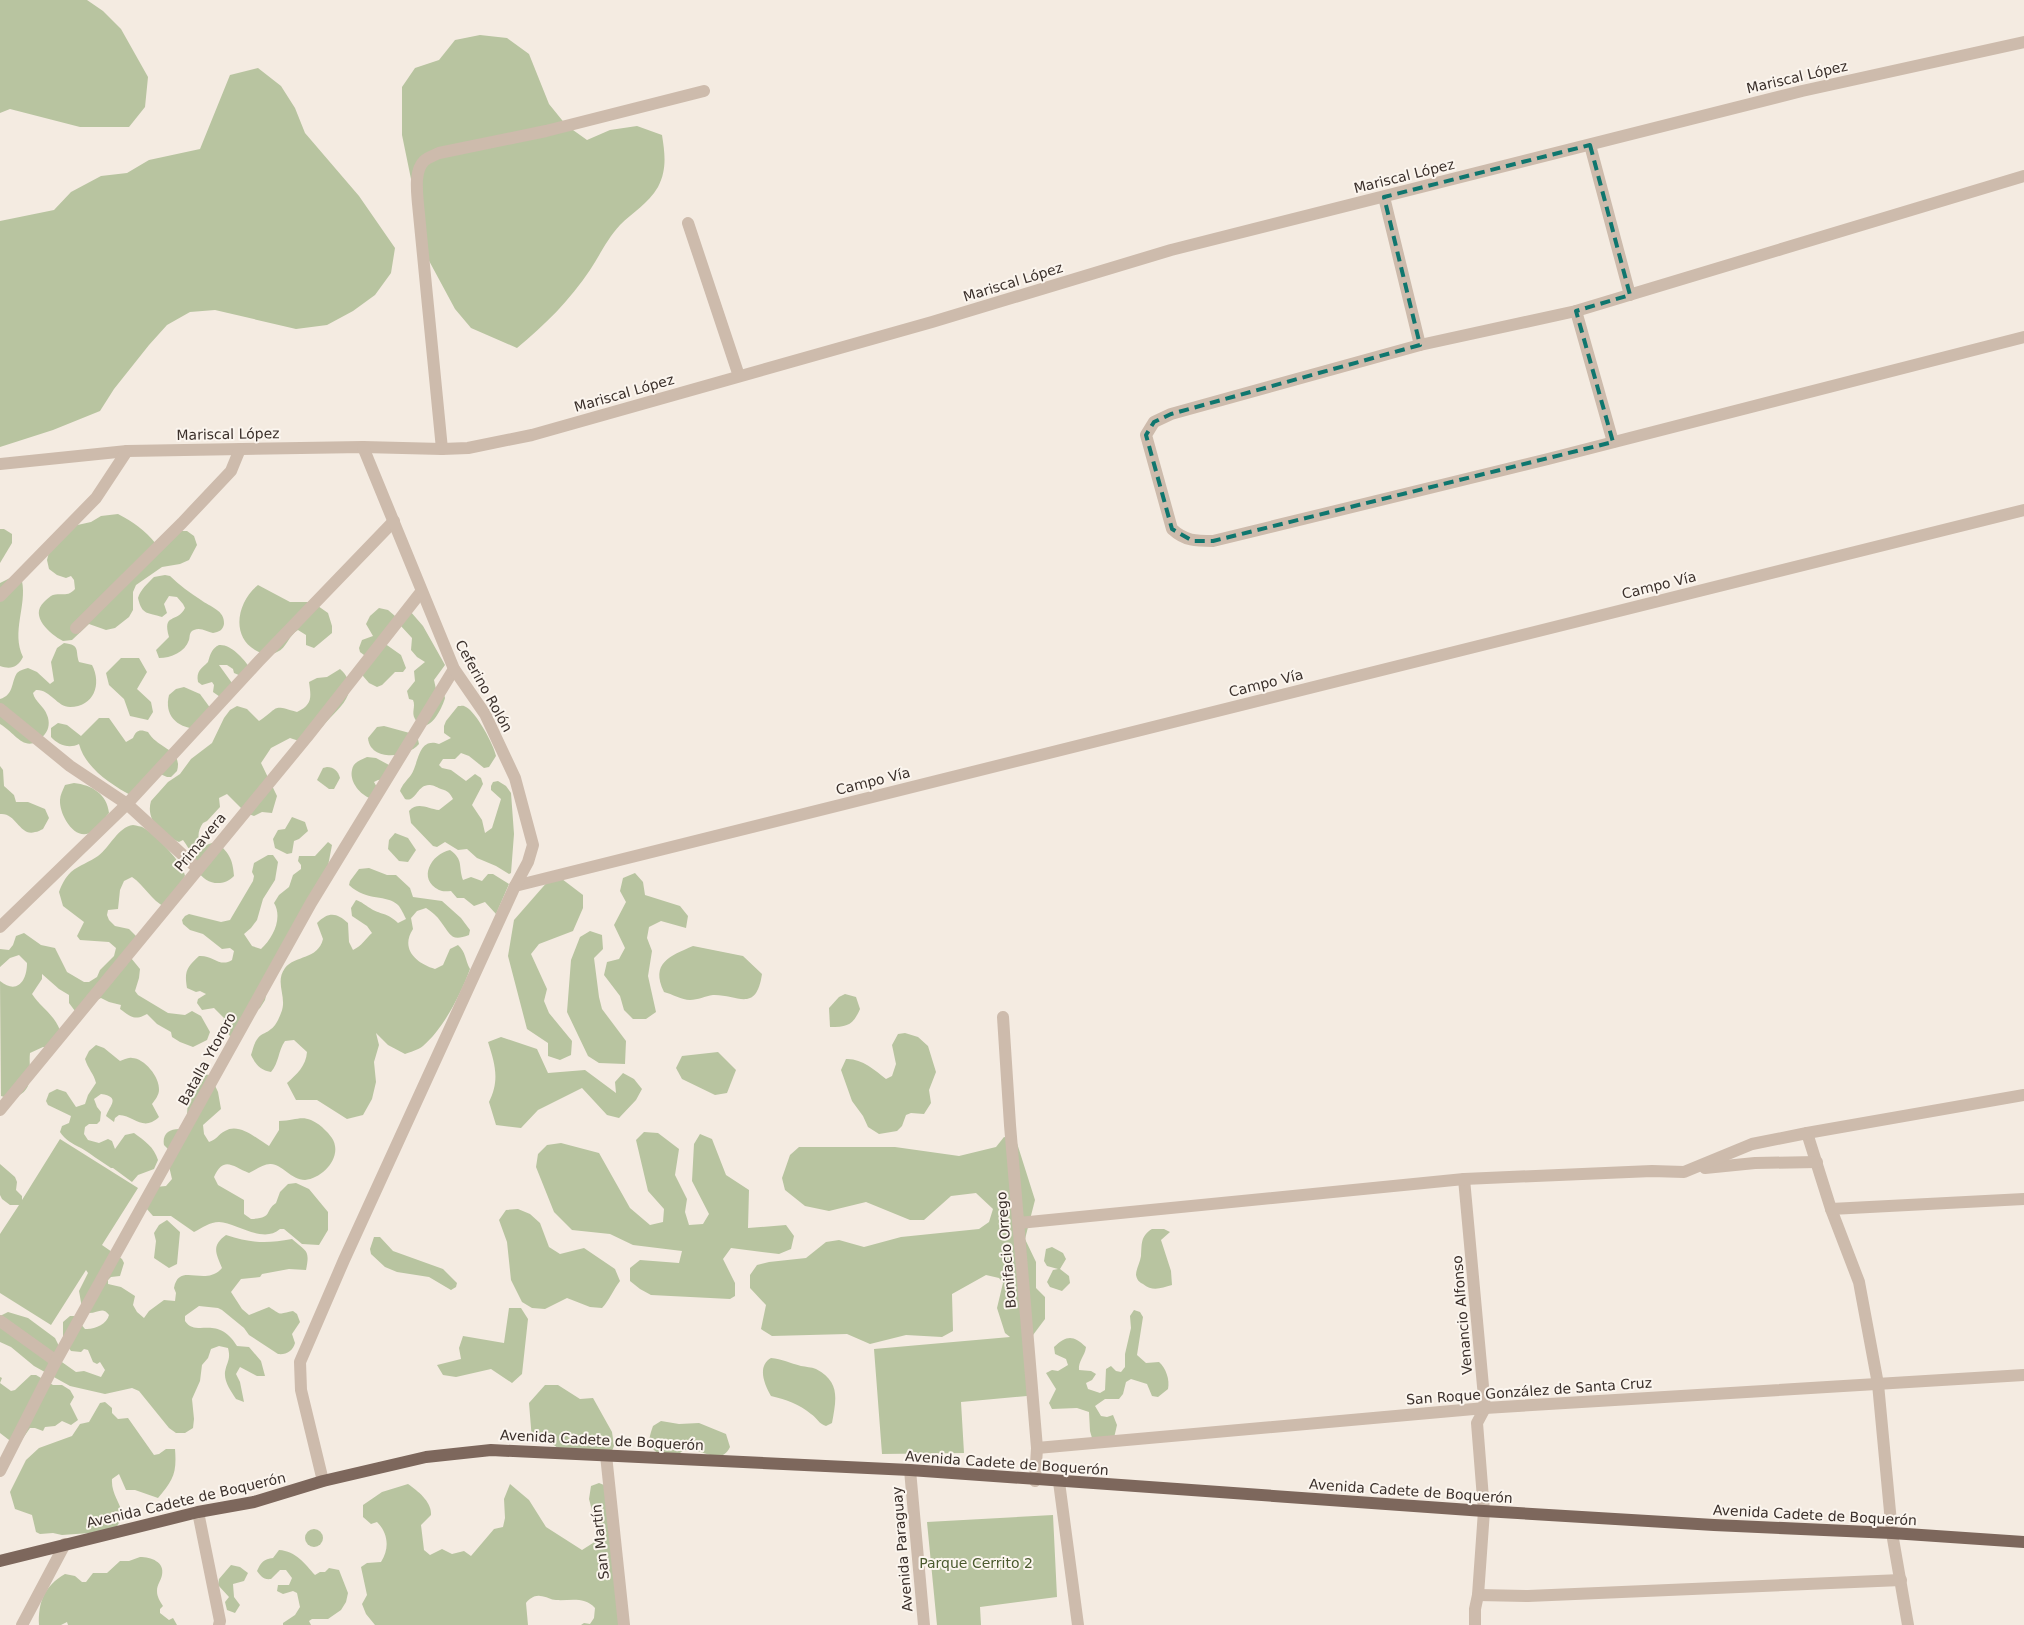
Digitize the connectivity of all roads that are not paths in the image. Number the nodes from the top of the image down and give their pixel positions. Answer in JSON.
{"nodes":[{"id":1,"x":2024,"y":42,"type":"edge"},
{"id":2,"x":704,"y":91,"type":"dead end"},
{"id":3,"x":1590,"y":145,"type":"junction"},
{"id":4,"x":2024,"y":176,"type":"edge"},
{"id":5,"x":1384,"y":197,"type":"junction"},
{"id":6,"x":688,"y":223,"type":"dead end"},
{"id":7,"x":1630,"y":296,"type":"junction"},
{"id":8,"x":1576,"y":311,"type":"junction"},
{"id":9,"x":2024,"y":338,"type":"edge"},
{"id":10,"x":1420,"y":345,"type":"junction"},
{"id":11,"x":739,"y":376,"type":"junction"},
{"id":12,"x":1613,"y":442,"type":"junction"},
{"id":13,"x":363,"y":447,"type":"junction"},
{"id":14,"x":240,"y":449,"type":"junction"},
{"id":15,"x":442,"y":450,"type":"junction"},
{"id":16,"x":127,"y":451,"type":"junction"},
{"id":17,"x":0,"y":464,"type":"edge"},
{"id":18,"x":2024,"y":510,"type":"edge"},
{"id":19,"x":394,"y":521,"type":"junction"},
{"id":20,"x":421,"y":592,"type":"junction"},
{"id":21,"x":0,"y":596,"type":"edge"},
{"id":22,"x":76,"y":628,"type":"dead end"},
{"id":23,"x":454,"y":669,"type":"junction"},
{"id":24,"x":0,"y":709,"type":"edge"},
{"id":25,"x":127,"y":804,"type":"junction"},
{"id":26,"x":197,"y":868,"type":"junction"},
{"id":27,"x":515,"y":886,"type":"junction"},
{"id":28,"x":0,"y":927,"type":"edge"},
{"id":29,"x":1003,"y":1017,"type":"dead end"},
{"id":30,"x":2024,"y":1095,"type":"edge"},
{"id":31,"x":0,"y":1110,"type":"edge"},
{"id":32,"x":1807,"y":1132,"type":"junction"},
{"id":33,"x":1817,"y":1162,"type":"junction"},
{"id":34,"x":1688,"y":1170,"type":"junction"},
{"id":35,"x":1464,"y":1180,"type":"junction"},
{"id":36,"x":2024,"y":1199,"type":"edge"},
{"id":37,"x":1832,"y":1209,"type":"junction"},
{"id":38,"x":1019,"y":1223,"type":"junction"},
{"id":39,"x":0,"y":1321,"type":"edge"},
{"id":40,"x":56,"y":1361,"type":"junction"},
{"id":41,"x":2024,"y":1375,"type":"edge"},
{"id":42,"x":1878,"y":1384,"type":"junction"},
{"id":43,"x":1485,"y":1408,"type":"junction"},
{"id":44,"x":1037,"y":1448,"type":"junction"},
{"id":45,"x":606,"y":1455,"type":"junction"},
{"id":46,"x":910,"y":1470,"type":"junction"},
{"id":47,"x":0,"y":1471,"type":"edge"},
{"id":48,"x":323,"y":1481,"type":"junction"},
{"id":49,"x":1035,"y":1481,"type":"junction"},
{"id":50,"x":1059,"y":1482,"type":"junction"},
{"id":51,"x":1484,"y":1511,"type":"junction"},
{"id":52,"x":198,"y":1512,"type":"junction"},
{"id":53,"x":1892,"y":1533,"type":"junction"},
{"id":54,"x":2024,"y":1542,"type":"edge"},
{"id":55,"x":65,"y":1544,"type":"junction"},
{"id":56,"x":0,"y":1561,"type":"edge"},
{"id":57,"x":1901,"y":1580,"type":"junction"},
{"id":58,"x":1478,"y":1595,"type":"junction"},
{"id":59,"x":22,"y":1625,"type":"edge"},
{"id":60,"x":219,"y":1625,"type":"edge"},
{"id":61,"x":624,"y":1625,"type":"edge"},
{"id":62,"x":924,"y":1625,"type":"edge"},
{"id":63,"x":1078,"y":1625,"type":"edge"},
{"id":64,"x":1474,"y":1625,"type":"edge"},
{"id":65,"x":1908,"y":1625,"type":"edge"}],
"edges":[{"from":1,"to":3,"type":"street","name":"Mariscal López"},
{"from":2,"to":15,"type":"street"},
{"from":3,"to":5,"type":"street","name":"Mariscal López"},
{"from":3,"to":7,"type":"street"},
{"from":4,"to":7,"type":"street"},
{"from":5,"to":10,"type":"street"},
{"from":5,"to":11,"type":"street","name":"Mariscal López"},
{"from":6,"to":11,"type":"street"},
{"from":7,"to":8,"type":"street"},
{"from":8,"to":10,"type":"street"},
{"from":8,"to":12,"type":"street"},
{"from":9,"to":12,"type":"street"},
{"from":10,"to":12,"type":"street"},
{"from":11,"to":15,"type":"street","name":"Mariscal López"},
{"from":13,"to":14,"type":"street","name":"Mariscal López"},
{"from":13,"to":15,"type":"street","name":"Mariscal López"},
{"from":13,"to":19,"type":"street","name":"Ceferino Rolón"},
{"from":14,"to":16,"type":"street","name":"Mariscal López"},
{"from":14,"to":22,"type":"street"},
{"from":16,"to":17,"type":"street","name":"Mariscal López"},
{"from":16,"to":21,"type":"street"},
{"from":18,"to":27,"type":"street","name":"Campo Vía"},
{"from":19,"to":20,"type":"street","name":"Ceferino Rolón"},
{"from":19,"to":25,"type":"street"},
{"from":20,"to":23,"type":"street","name":"Ceferino Rolón"},
{"from":20,"to":26,"type":"street","name":"Primavera"},
{"from":23,"to":27,"type":"street","name":"Ceferino Rolón"},
{"from":23,"to":40,"type":"street","name":"Batalla Ytororo"},
{"from":24,"to":25,"type":"street"},
{"from":25,"to":26,"type":"street"},
{"from":25,"to":28,"type":"street"},
{"from":26,"to":31,"type":"street","name":"Primavera"},
{"from":27,"to":48,"type":"street","name":"Ceferino Rolón"},
{"from":29,"to":38,"type":"street","name":"Bonifacio Orrego"},
{"from":30,"to":32,"type":"street"},
{"from":32,"to":33,"type":"street"},
{"from":32,"to":34,"type":"street"},
{"from":33,"to":34,"type":"street"},
{"from":33,"to":37,"type":"street"},
{"from":34,"to":35,"type":"street"},
{"from":35,"to":38,"type":"street"},
{"from":35,"to":43,"type":"street","name":"Venancio Alfonso"},
{"from":36,"to":37,"type":"street"},
{"from":37,"to":42,"type":"street"},
{"from":38,"to":44,"type":"street","name":"Bonifacio Orrego"},
{"from":39,"to":40,"type":"street"},
{"from":40,"to":47,"type":"street","name":"Batalla Ytororo"},
{"from":41,"to":42,"type":"street","name":"San Roque González de Santa Cruz"},
{"from":42,"to":43,"type":"street","name":"San Roque González de Santa Cruz"},
{"from":42,"to":53,"type":"street"},
{"from":43,"to":44,"type":"street","name":"San Roque González de Santa Cruz"},
{"from":43,"to":51,"type":"street","name":"Venancio Alfonso"},
{"from":44,"to":49,"type":"street","name":"Bonifacio Orrego"},
{"from":45,"to":46,"type":"main road","name":"Avenida Cadete de Boquerón"},
{"from":45,"to":48,"type":"main road","name":"Avenida Cadete de Boquerón"},
{"from":45,"to":61,"type":"street","name":"San Martín"},
{"from":46,"to":49,"type":"main road","name":"Avenida Cadete de Boquerón"},
{"from":46,"to":62,"type":"street","name":"Avenida Paraguay"},
{"from":48,"to":52,"type":"main road","name":"Avenida Cadete de Boquerón"},
{"from":49,"to":50,"type":"main road","name":"Avenida Cadete de Boquerón"},
{"from":50,"to":51,"type":"main road","name":"Avenida Cadete de Boquerón"},
{"from":50,"to":63,"type":"street"},
{"from":51,"to":53,"type":"main road","name":"Avenida Cadete de Boquerón"},
{"from":51,"to":58,"type":"street","name":"Venancio Alfonso"},
{"from":52,"to":55,"type":"main road","name":"Avenida Cadete de Boquerón"},
{"from":52,"to":60,"type":"street"},
{"from":53,"to":54,"type":"main road","name":"Avenida Cadete de Boquerón"},
{"from":53,"to":57,"type":"street"},
{"from":55,"to":56,"type":"main road","name":"Avenida Cadete de Boquerón"},
{"from":55,"to":59,"type":"street"},
{"from":57,"to":58,"type":"street"},
{"from":57,"to":65,"type":"street"},
{"from":58,"to":64,"type":"street","name":"Venancio Alfonso"}]}
